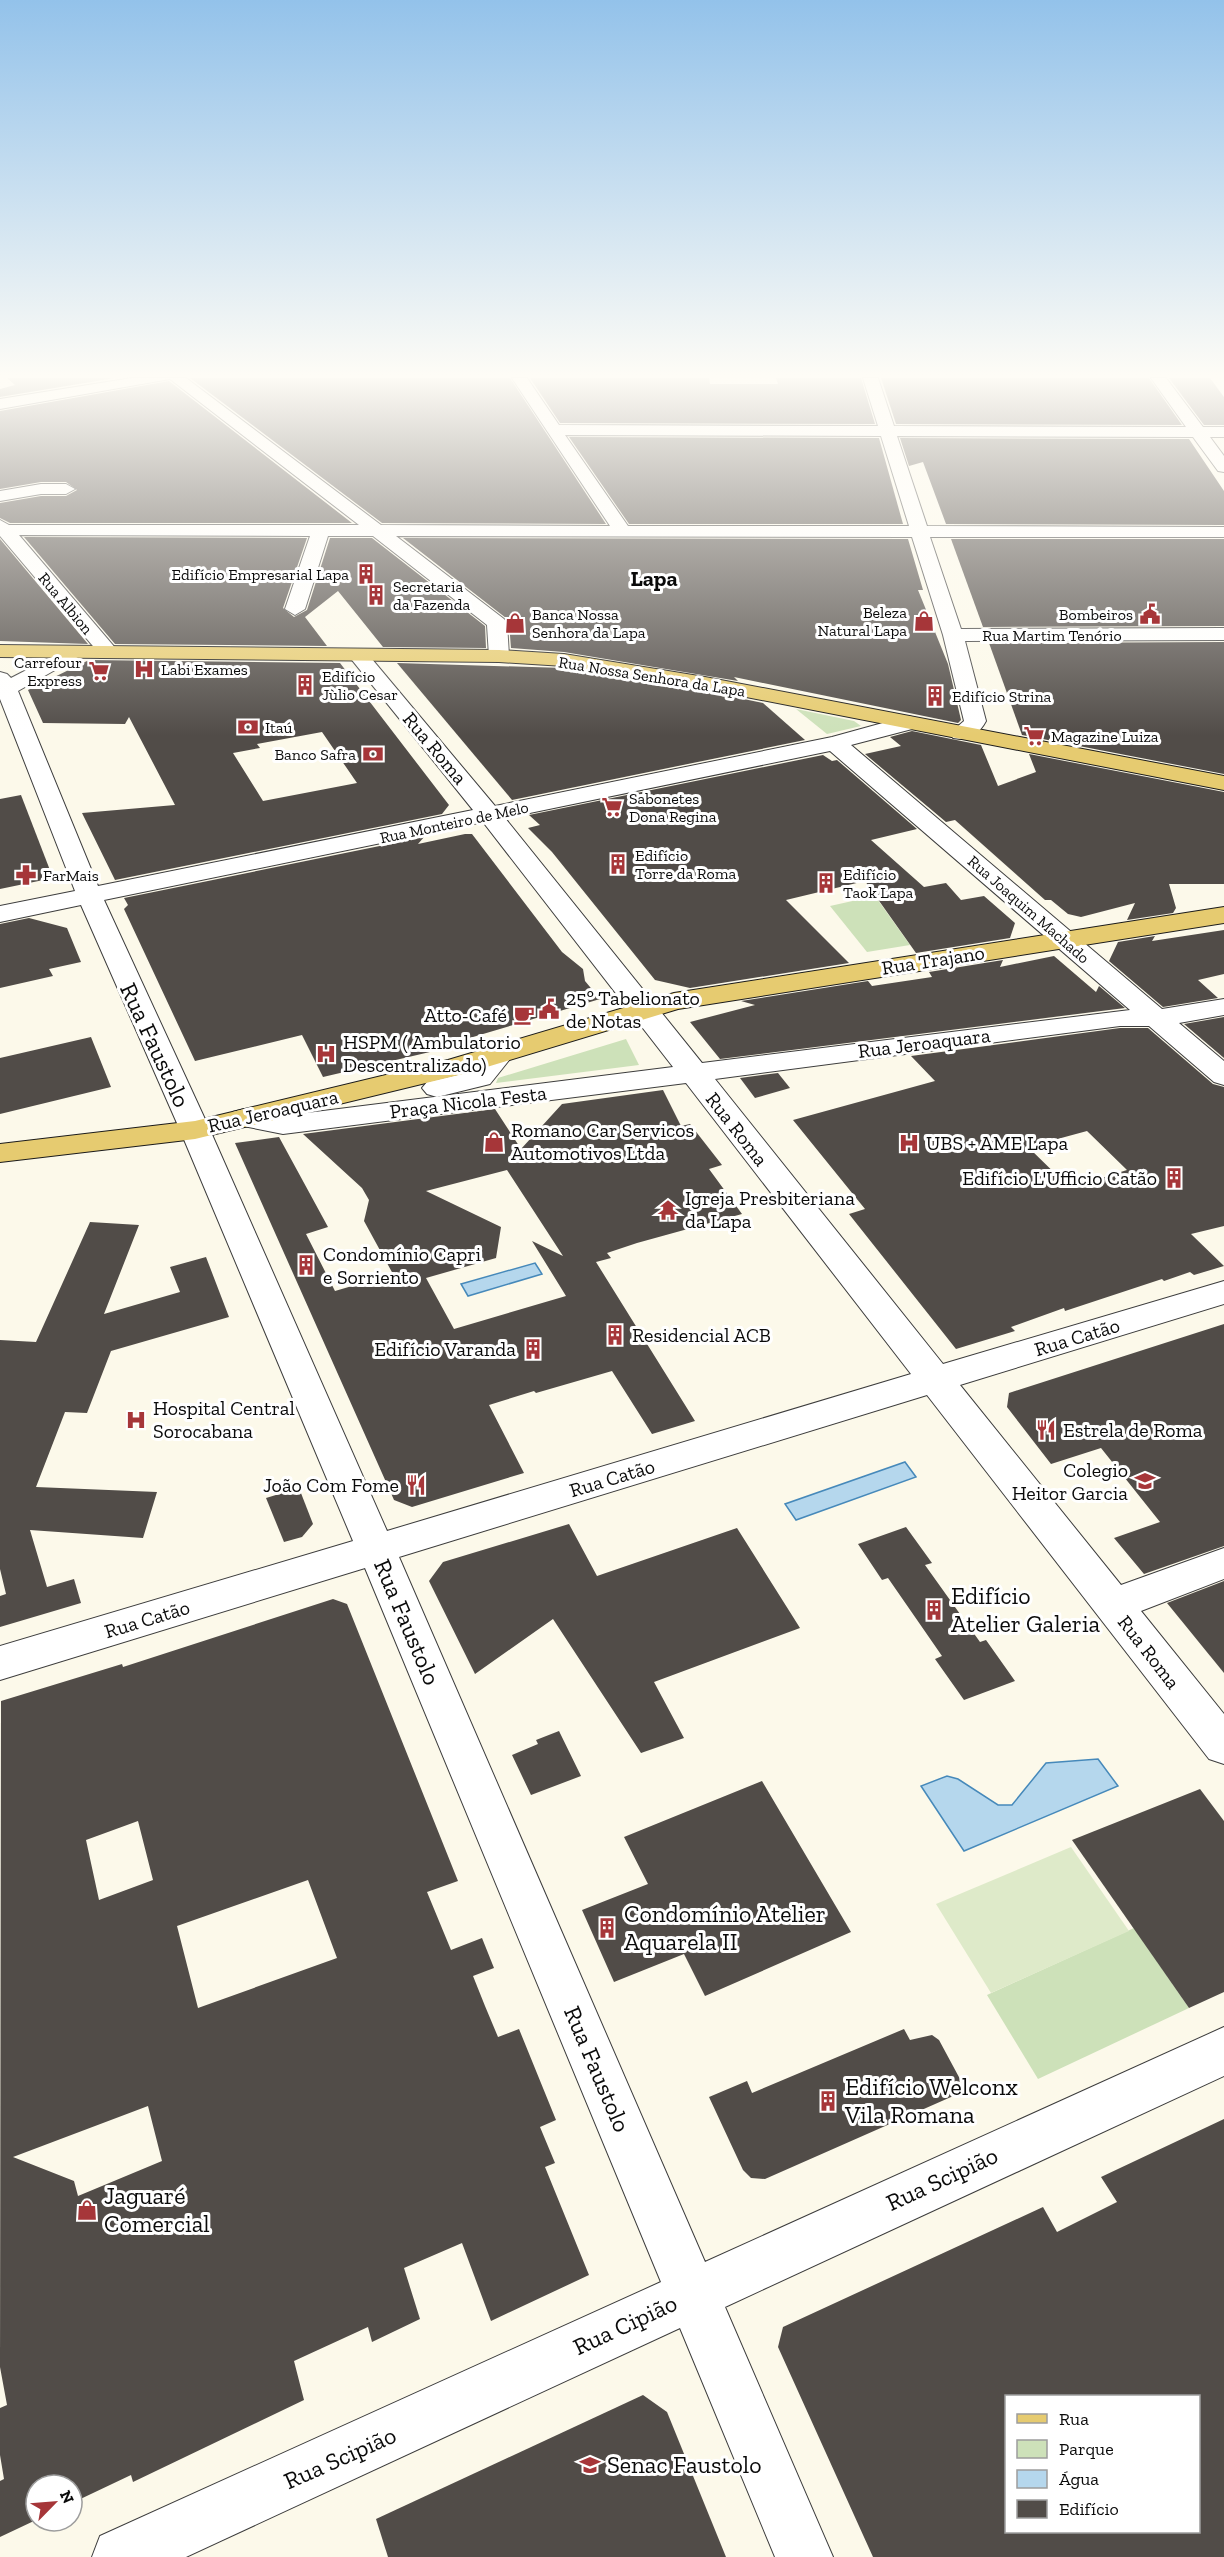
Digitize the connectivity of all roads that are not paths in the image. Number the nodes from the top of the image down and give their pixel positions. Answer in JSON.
{"nodes":[{"id":1,"x":331,"y":497,"type":"edge"},
{"id":2,"x":601,"y":497,"type":"edge"},
{"id":3,"x":909,"y":497,"type":"edge"},
{"id":4,"x":1,"y":528,"type":"edge"},
{"id":5,"x":321,"y":531,"type":"junction"},
{"id":6,"x":381,"y":532,"type":"junction"},
{"id":7,"x":622,"y":532,"type":"junction"},
{"id":8,"x":1224,"y":532,"type":"edge"},
{"id":9,"x":920,"y":533,"type":"junction"},
{"id":10,"x":295,"y":609,"type":"dead end"},
{"id":11,"x":1224,"y":634,"type":"edge"},
{"id":12,"x":953,"y":635,"type":"junction"},
{"id":13,"x":0,"y":651,"type":"edge"},
{"id":14,"x":71,"y":653,"type":"junction"},
{"id":15,"x":110,"y":654,"type":"junction"},
{"id":16,"x":359,"y":656,"type":"junction"},
{"id":17,"x":500,"y":656,"type":"junction"},
{"id":18,"x":4,"y":683,"type":"edge"},
{"id":19,"x":908,"y":723,"type":"junction"},
{"id":20,"x":961,"y":733,"type":"junction"},
{"id":21,"x":835,"y":743,"type":"junction"},
{"id":22,"x":1224,"y":783,"type":"edge"},
{"id":23,"x":490,"y":814,"type":"junction"},
{"id":24,"x":89,"y":896,"type":"junction"},
{"id":25,"x":0,"y":914,"type":"edge"},
{"id":26,"x":1224,"y":915,"type":"edge"},
{"id":27,"x":1065,"y":939,"type":"junction"},
{"id":28,"x":1224,"y":1007,"type":"edge"},
{"id":29,"x":643,"y":1010,"type":"junction"},
{"id":30,"x":1156,"y":1018,"type":"junction"},
{"id":31,"x":500,"y":1054,"type":"joint"},
{"id":32,"x":693,"y":1073,"type":"junction"},
{"id":33,"x":1224,"y":1076,"type":"edge"},
{"id":34,"x":317,"y":1101,"type":"joint"},
{"id":35,"x":244,"y":1118,"type":"junction"},
{"id":36,"x":195,"y":1130,"type":"junction"},
{"id":37,"x":0,"y":1154,"type":"edge"},
{"id":38,"x":1224,"y":1292,"type":"edge"},
{"id":39,"x":934,"y":1381,"type":"junction"},
{"id":40,"x":376,"y":1549,"type":"junction"},
{"id":41,"x":1224,"y":1563,"type":"edge"},
{"id":42,"x":1112,"y":1605,"type":"junction"},
{"id":43,"x":0,"y":1663,"type":"edge"},
{"id":44,"x":1224,"y":1746,"type":"edge"},
{"id":45,"x":1224,"y":2050,"type":"edge"},
{"id":46,"x":692,"y":2293,"type":"junction"},
{"id":47,"x":558,"y":2356,"type":"joint"},
{"id":48,"x":121,"y":2557,"type":"edge"},
{"id":49,"x":804,"y":2557,"type":"edge"}],
"edges":[{"from":1,"to":6,"type":"street"},
{"from":2,"to":7,"type":"street"},
{"from":3,"to":9,"type":"street"},
{"from":4,"to":5,"type":"street"},
{"from":4,"to":15,"type":"street","name":"Rua Albion"},
{"from":5,"to":6,"type":"street"},
{"from":5,"to":10,"type":"street"},
{"from":6,"to":7,"type":"street"},
{"from":6,"to":17,"type":"street"},
{"from":7,"to":9,"type":"street"},
{"from":8,"to":9,"type":"street"},
{"from":9,"to":12,"type":"street"},
{"from":11,"to":12,"type":"street","name":"Rua Martim Tenório"},
{"from":12,"to":20,"type":"street"},
{"from":13,"to":14,"type":"main road","name":"Rua Nossa Senhora da Lapa"},
{"from":14,"to":15,"type":"main road","name":"Rua Nossa Senhora da Lapa"},
{"from":14,"to":18,"type":"street","name":"Rua Faustolo"},
{"from":15,"to":16,"type":"main road","name":"Rua Nossa Senhora da Lapa"},
{"from":16,"to":17,"type":"main road","name":"Rua Nossa Senhora da Lapa"},
{"from":16,"to":23,"type":"street","name":"Rua Roma"},
{"from":17,"to":19,"type":"main road","name":"Rua Nossa Senhora da Lapa"},
{"from":18,"to":24,"type":"street","name":"Rua Faustolo"},
{"from":19,"to":20,"type":"main road","name":"Rua Nossa Senhora da Lapa"},
{"from":19,"to":21,"type":"street","name":"Rua Monteiro de Melo"},
{"from":20,"to":22,"type":"main road","name":"Rua Nossa Senhora da Lapa"},
{"from":21,"to":23,"type":"street","name":"Rua Monteiro de Melo"},
{"from":21,"to":27,"type":"street","name":"Rua Joaquim Machado"},
{"from":23,"to":24,"type":"street","name":"Rua Monteiro de Melo"},
{"from":23,"to":29,"type":"street","name":"Rua Roma"},
{"from":24,"to":25,"type":"street","name":"Rua Monteiro de Melo"},
{"from":24,"to":36,"type":"street","name":"Rua Faustolo"},
{"from":26,"to":27,"type":"main road","name":"Rua Trajano"},
{"from":27,"to":29,"type":"main road","name":"Rua Trajano"},
{"from":27,"to":30,"type":"street","name":"Rua Joaquim Machado"},
{"from":28,"to":30,"type":"street","name":"Rua Jeroaquara"},
{"from":29,"to":31,"type":"main road"},
{"from":29,"to":32,"type":"street","name":"Rua Roma"},
{"from":30,"to":32,"type":"street","name":"Rua Jeroaquara"},
{"from":30,"to":33,"type":"street","name":"Rua Joaquim Machado"},
{"from":31,"to":34,"type":"street"},
{"from":32,"to":35,"type":"street","name":"Praça Nicola Festa"},
{"from":32,"to":39,"type":"street","name":"Rua Roma"},
{"from":34,"to":35,"type":"main road","name":"Rua Jeroaquara"},
{"from":35,"to":36,"type":"main road","name":"Rua Jeroaquara"},
{"from":36,"to":37,"type":"main road","name":"Rua Jeroaquara"},
{"from":36,"to":40,"type":"street","name":"Rua Faustolo"},
{"from":38,"to":39,"type":"street","name":"Rua Catão"},
{"from":39,"to":40,"type":"street","name":"Rua Catão"},
{"from":39,"to":42,"type":"street","name":"Rua Roma"},
{"from":40,"to":43,"type":"street","name":"Rua Catão"},
{"from":40,"to":46,"type":"street","name":"Rua Faustolo"},
{"from":41,"to":42,"type":"street"},
{"from":42,"to":44,"type":"street","name":"Rua Roma"},
{"from":45,"to":46,"type":"street","name":"Rua Scipião"},
{"from":46,"to":47,"type":"street","name":"Rua Cipião"},
{"from":46,"to":49,"type":"street","name":"Rua Faustolo"},
{"from":47,"to":48,"type":"street","name":"Rua Scipião"}]}
